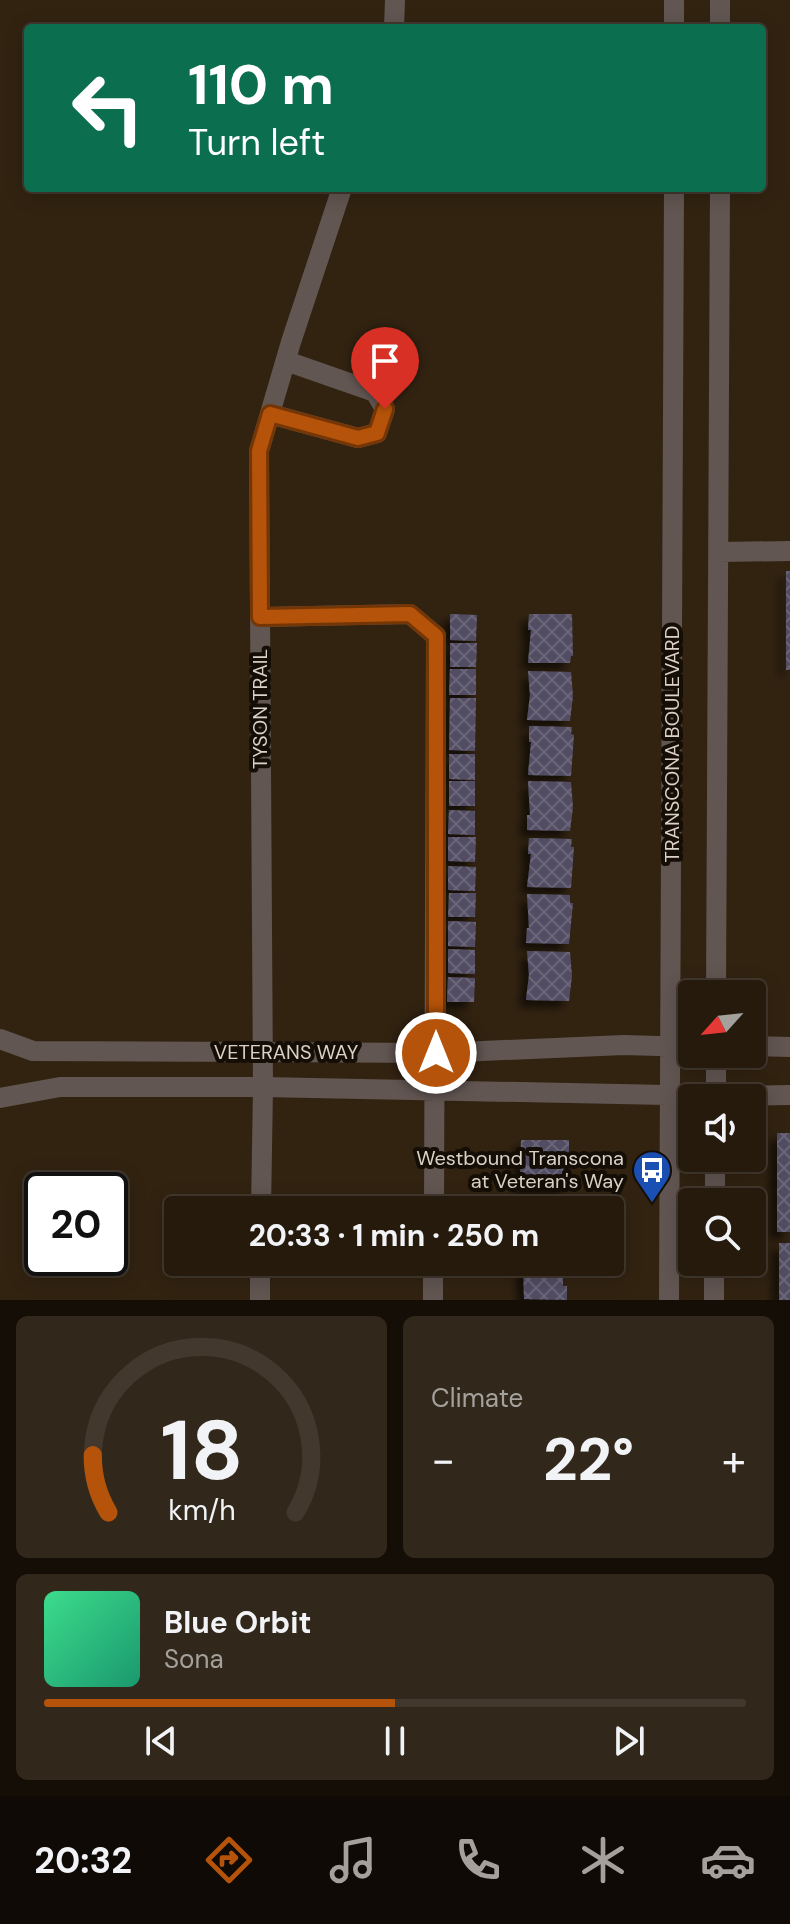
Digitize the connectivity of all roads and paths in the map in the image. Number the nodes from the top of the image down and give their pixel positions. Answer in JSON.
{"nodes":[{"id":1,"x":395,"y":0,"type":"edge"},
{"id":2,"x":674,"y":0,"type":"edge"},
{"id":3,"x":720,"y":0,"type":"edge"},
{"id":4,"x":394,"y":24,"type":"edge"},
{"id":5,"x":674,"y":24,"type":"edge"},
{"id":6,"x":720,"y":24,"type":"edge"},
{"id":7,"x":341,"y":192,"type":"edge"},
{"id":8,"x":674,"y":192,"type":"edge"},
{"id":9,"x":720,"y":192,"type":"edge"},
{"id":10,"x":286,"y":361,"type":"junction"},
{"id":11,"x":270,"y":414,"type":"junction"},
{"id":12,"x":790,"y":551,"type":"edge"},
{"id":13,"x":719,"y":552,"type":"junction"},
{"id":14,"x":260,"y":617,"type":"junction"},
{"id":15,"x":716,"y":980,"type":"edge"},
{"id":16,"x":0,"y":1039,"type":"edge"},
{"id":17,"x":766,"y":1046,"type":"edge"},
{"id":18,"x":671,"y":1047,"type":"junction"},
{"id":19,"x":678,"y":1047,"type":"edge"},
{"id":20,"x":790,"y":1047,"type":"edge"},
{"id":21,"x":262,"y":1052,"type":"junction"},
{"id":22,"x":436,"y":1053,"type":"junction"},
{"id":23,"x":263,"y":1087,"type":"junction"},
{"id":24,"x":435,"y":1091,"type":"junction"},
{"id":25,"x":790,"y":1095,"type":"edge"},
{"id":26,"x":670,"y":1096,"type":"junction"},
{"id":27,"x":678,"y":1096,"type":"edge"},
{"id":28,"x":766,"y":1096,"type":"edge"},
{"id":29,"x":0,"y":1098,"type":"edge"},
{"id":30,"x":261,"y":1196,"type":"edge"},
{"id":31,"x":434,"y":1196,"type":"edge"},
{"id":32,"x":260,"y":1276,"type":"edge"},
{"id":33,"x":433,"y":1276,"type":"edge"},
{"id":34,"x":714,"y":1276,"type":"edge"},
{"id":35,"x":260,"y":1300,"type":"edge"},
{"id":36,"x":433,"y":1300,"type":"edge"},
{"id":37,"x":669,"y":1300,"type":"edge"},
{"id":38,"x":714,"y":1300,"type":"edge"}],
"edges":[{"from":1,"to":4,"type":"street"},
{"from":2,"to":5,"type":"street"},
{"from":3,"to":6,"type":"street"},
{"from":7,"to":10,"type":"street","name":"TYSON TRAIL"},
{"from":8,"to":18,"type":"street","name":"TRANSCONA BOULEVARD"},
{"from":9,"to":13,"type":"street"},
{"from":10,"to":11,"type":"street","name":"TYSON TRAIL"},
{"from":10,"to":11,"type":"street"},
{"from":11,"to":14,"type":"street","name":"TYSON TRAIL"},
{"from":12,"to":13,"type":"street"},
{"from":13,"to":15,"type":"street"},
{"from":14,"to":21,"type":"street","name":"TYSON TRAIL"},
{"from":14,"to":22,"type":"street"},
{"from":16,"to":21,"type":"street","name":"VETERANS WAY"},
{"from":17,"to":20,"type":"street"},
{"from":18,"to":19,"type":"street","name":"VETERANS WAY"},
{"from":18,"to":22,"type":"street","name":"VETERANS WAY"},
{"from":18,"to":26,"type":"street","name":"TRANSCONA BOULEVARD"},
{"from":21,"to":22,"type":"street","name":"VETERANS WAY"},
{"from":21,"to":23,"type":"street","name":"TYSON TRAIL"},
{"from":22,"to":24,"type":"street"},
{"from":23,"to":24,"type":"street","name":"VETERANS WAY"},
{"from":23,"to":29,"type":"street","name":"VETERANS WAY"},
{"from":23,"to":30,"type":"street","name":"TYSON TRAIL"},
{"from":24,"to":26,"type":"street","name":"VETERANS WAY"},
{"from":24,"to":31,"type":"street"},
{"from":25,"to":28,"type":"street","name":"VETERANS WAY"},
{"from":26,"to":27,"type":"street","name":"VETERANS WAY"},
{"from":26,"to":37,"type":"street","name":"TRANSCONA BOULEVARD"},
{"from":32,"to":35,"type":"street"},
{"from":33,"to":36,"type":"street"},
{"from":34,"to":38,"type":"street"}]}
